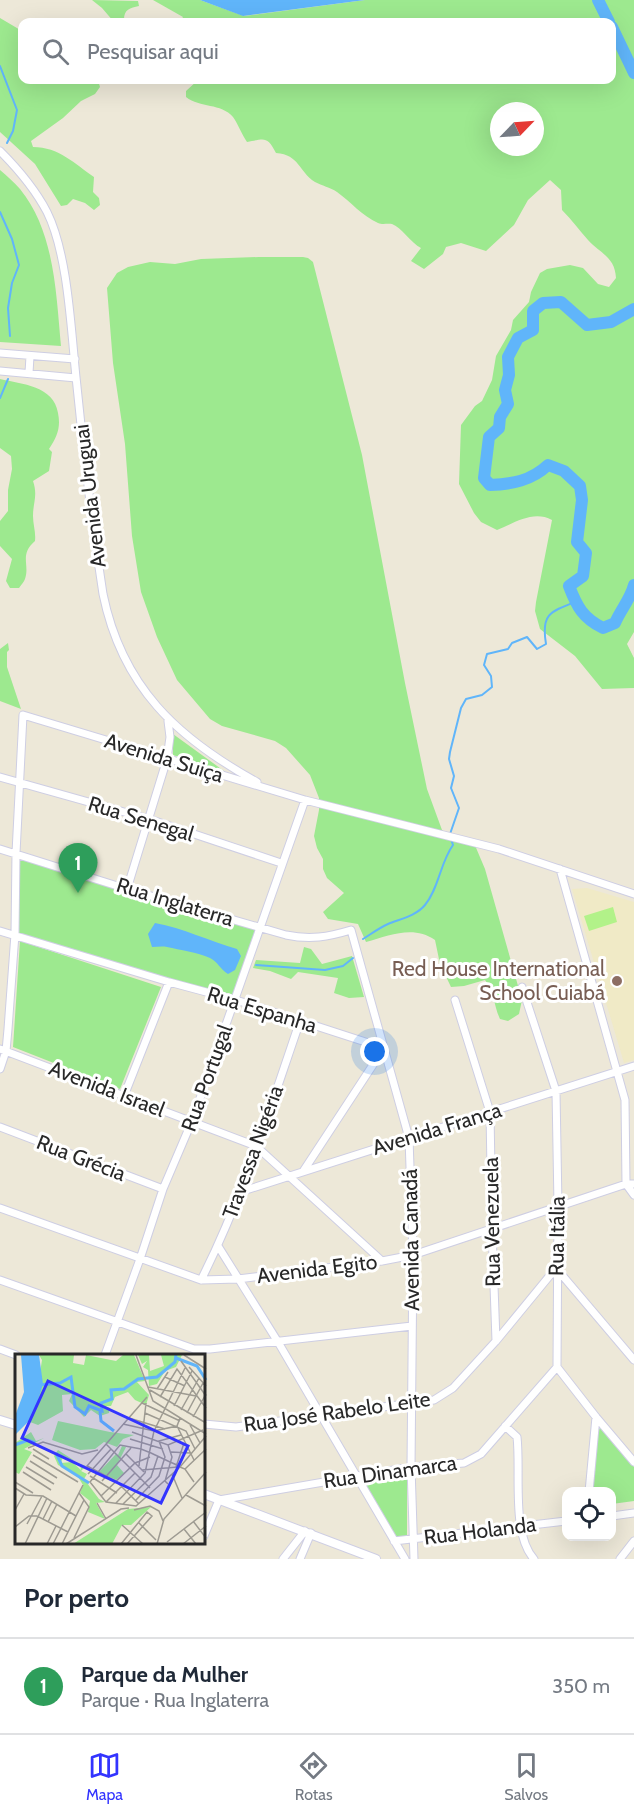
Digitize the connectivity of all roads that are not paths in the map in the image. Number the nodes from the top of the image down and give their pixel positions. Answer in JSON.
{"nodes":[{"id":1,"x":0,"y":151,"type":"edge"},
{"id":2,"x":0,"y":353,"type":"edge"},
{"id":3,"x":30,"y":357,"type":"junction"},
{"id":4,"x":75,"y":359,"type":"junction"},
{"id":5,"x":0,"y":371,"type":"edge"},
{"id":6,"x":29,"y":373,"type":"junction"},
{"id":7,"x":76,"y":378,"type":"junction"},
{"id":8,"x":167,"y":719,"type":"junction"},
{"id":9,"x":167,"y":759,"type":"junction"},
{"id":10,"x":0,"y":777,"type":"edge"},
{"id":11,"x":20,"y":783,"type":"junction"},
{"id":12,"x":269,"y":789,"type":"junction"},
{"id":13,"x":305,"y":800,"type":"junction"},
{"id":14,"x":149,"y":819,"type":"junction"},
{"id":15,"x":0,"y":849,"type":"edge"},
{"id":16,"x":16,"y":853,"type":"junction"},
{"id":17,"x":281,"y":863,"type":"junction"},
{"id":18,"x":560,"y":869,"type":"junction"},
{"id":19,"x":127,"y":889,"type":"junction"},
{"id":20,"x":634,"y":894,"type":"edge"},
{"id":21,"x":261,"y":928,"type":"junction"},
{"id":22,"x":351,"y":930,"type":"joint"},
{"id":23,"x":0,"y":931,"type":"edge"},
{"id":24,"x":15,"y":934,"type":"junction"},
{"id":25,"x":169,"y":982,"type":"junction"},
{"id":26,"x":522,"y":987,"type":"dead end"},
{"id":27,"x":236,"y":1000,"type":"junction"},
{"id":28,"x":455,"y":1000,"type":"dead end"},
{"id":29,"x":300,"y":1021,"type":"junction"},
{"id":30,"x":384,"y":1048,"type":"junction"},
{"id":31,"x":3,"y":1050,"type":"edge"},
{"id":32,"x":634,"y":1066,"type":"edge"},
{"id":33,"x":0,"y":1069,"type":"edge"},
{"id":34,"x":619,"y":1072,"type":"junction"},
{"id":35,"x":556,"y":1091,"type":"junction"},
{"id":36,"x":124,"y":1096,"type":"junction"},
{"id":37,"x":490,"y":1112,"type":"junction"},
{"id":38,"x":192,"y":1121,"type":"junction"},
{"id":39,"x":0,"y":1127,"type":"edge"},
{"id":40,"x":409,"y":1138,"type":"junction"},
{"id":41,"x":256,"y":1146,"type":"junction"},
{"id":42,"x":304,"y":1170,"type":"junction"},
{"id":43,"x":292,"y":1176,"type":"junction"},
{"id":44,"x":630,"y":1184,"type":"edge"},
{"id":45,"x":163,"y":1189,"type":"junction"},
{"id":46,"x":240,"y":1192,"type":"junction"},
{"id":47,"x":634,"y":1195,"type":"edge"},
{"id":48,"x":558,"y":1206,"type":"junction"},
{"id":49,"x":0,"y":1208,"type":"edge"},
{"id":50,"x":492,"y":1230,"type":"junction"},
{"id":51,"x":218,"y":1246,"type":"junction"},
{"id":52,"x":413,"y":1255,"type":"junction"},
{"id":53,"x":140,"y":1259,"type":"junction"},
{"id":54,"x":382,"y":1261,"type":"junction"},
{"id":55,"x":556,"y":1268,"type":"junction"},
{"id":56,"x":238,"y":1279,"type":"junction"},
{"id":57,"x":0,"y":1280,"type":"edge"},
{"id":58,"x":201,"y":1280,"type":"junction"},
{"id":59,"x":116,"y":1322,"type":"junction"},
{"id":60,"x":412,"y":1326,"type":"junction"},
{"id":61,"x":496,"y":1341,"type":"junction"},
{"id":62,"x":278,"y":1342,"type":"junction"},
{"id":63,"x":0,"y":1349,"type":"edge"},
{"id":64,"x":105,"y":1354,"type":"edge"},
{"id":65,"x":15,"y":1355,"type":"edge"},
{"id":66,"x":634,"y":1360,"type":"edge"},
{"id":67,"x":557,"y":1367,"type":"junction"},
{"id":68,"x":412,"y":1404,"type":"junction"},
{"id":69,"x":320,"y":1415,"type":"junction"},
{"id":70,"x":596,"y":1417,"type":"junction"},
{"id":71,"x":0,"y":1420,"type":"edge"},
{"id":72,"x":206,"y":1424,"type":"edge"},
{"id":73,"x":15,"y":1425,"type":"edge"},
{"id":74,"x":505,"y":1426,"type":"junction"},
{"id":75,"x":634,"y":1462,"type":"edge"},
{"id":76,"x":411,"y":1467,"type":"junction"},
{"id":77,"x":355,"y":1476,"type":"junction"},
{"id":78,"x":589,"y":1487,"type":"edge"},
{"id":79,"x":206,"y":1495,"type":"edge"},
{"id":80,"x":219,"y":1500,"type":"junction"},
{"id":81,"x":634,"y":1514,"type":"edge"},
{"id":82,"x":616,"y":1516,"type":"edge"},
{"id":83,"x":562,"y":1522,"type":"edge"},
{"id":84,"x":520,"y":1527,"type":"junction"},
{"id":85,"x":206,"y":1531,"type":"edge"},
{"id":86,"x":308,"y":1532,"type":"junction"},
{"id":87,"x":414,"y":1539,"type":"junction"},
{"id":88,"x":394,"y":1541,"type":"junction"},
{"id":89,"x":634,"y":1541,"type":"edge"},
{"id":90,"x":282,"y":1559,"type":"edge"},
{"id":91,"x":300,"y":1559,"type":"edge"},
{"id":92,"x":376,"y":1559,"type":"edge"},
{"id":93,"x":405,"y":1559,"type":"edge"},
{"id":94,"x":414,"y":1559,"type":"edge"},
{"id":95,"x":534,"y":1559,"type":"edge"},
{"id":96,"x":620,"y":1559,"type":"edge"}],
"edges":[{"from":1,"to":4,"type":"street","name":"Avenida Uruguai"},
{"from":2,"to":3,"type":"street"},
{"from":3,"to":4,"type":"street"},
{"from":3,"to":6,"type":"street"},
{"from":4,"to":7,"type":"street","name":"Avenida Uruguai"},
{"from":5,"to":6,"type":"street"},
{"from":6,"to":7,"type":"street"},
{"from":7,"to":8,"type":"street","name":"Avenida Uruguai"},
{"from":8,"to":9,"type":"street"},
{"from":8,"to":12,"type":"street","name":"Avenida Uruguai"},
{"from":9,"to":11,"type":"street","name":"Avenida Suiça"},
{"from":9,"to":12,"type":"street","name":"Avenida Suiça"},
{"from":9,"to":14,"type":"street"},
{"from":10,"to":11,"type":"street","name":"Rua Senegal"},
{"from":11,"to":14,"type":"street","name":"Rua Senegal"},
{"from":11,"to":16,"type":"street"},
{"from":12,"to":13,"type":"street","name":"Avenida Suiça"},
{"from":13,"to":17,"type":"street","name":"Rua Portugal"},
{"from":13,"to":18,"type":"street","name":"Avenida Suiça"},
{"from":14,"to":17,"type":"street","name":"Rua Senegal"},
{"from":14,"to":19,"type":"street"},
{"from":15,"to":16,"type":"street","name":"Rua Inglaterra"},
{"from":16,"to":19,"type":"street","name":"Rua Inglaterra"},
{"from":16,"to":24,"type":"street"},
{"from":17,"to":21,"type":"street","name":"Rua Portugal"},
{"from":18,"to":20,"type":"street","name":"Avenida Suiça"},
{"from":18,"to":34,"type":"street"},
{"from":19,"to":21,"type":"street","name":"Rua Inglaterra"},
{"from":21,"to":22,"type":"street","name":"Rua Inglaterra"},
{"from":21,"to":27,"type":"street","name":"Rua Portugal"},
{"from":22,"to":30,"type":"street","name":"Avenida Canadá"},
{"from":23,"to":24,"type":"street","name":"Rua Espanha"},
{"from":24,"to":25,"type":"street","name":"Rua Espanha"},
{"from":24,"to":31,"type":"street"},
{"from":25,"to":27,"type":"street","name":"Rua Espanha"},
{"from":25,"to":36,"type":"street"},
{"from":26,"to":35,"type":"street","name":"Rua Itália"},
{"from":27,"to":29,"type":"street","name":"Rua Espanha"},
{"from":27,"to":38,"type":"street","name":"Rua Portugal"},
{"from":28,"to":37,"type":"street","name":"Rua Venezuela"},
{"from":29,"to":30,"type":"street","name":"Rua Espanha"},
{"from":29,"to":41,"type":"street","name":"Travessa Nigéria"},
{"from":30,"to":40,"type":"street","name":"Avenida Canadá"},
{"from":30,"to":42,"type":"street"},
{"from":31,"to":33,"type":"street"},
{"from":31,"to":36,"type":"street","name":"Avenida Israel"},
{"from":32,"to":34,"type":"street","name":"Avenida França"},
{"from":34,"to":35,"type":"street","name":"Avenida França"},
{"from":34,"to":44,"type":"street"},
{"from":35,"to":37,"type":"street","name":"Avenida França"},
{"from":35,"to":48,"type":"street","name":"Rua Itália"},
{"from":36,"to":38,"type":"street","name":"Avenida Israel"},
{"from":37,"to":40,"type":"street","name":"Avenida França"},
{"from":37,"to":50,"type":"street","name":"Rua Venezuela"},
{"from":38,"to":41,"type":"street","name":"Avenida Israel"},
{"from":38,"to":45,"type":"street","name":"Rua Portugal"},
{"from":39,"to":45,"type":"street","name":"Rua Grécia"},
{"from":40,"to":42,"type":"street","name":"Avenida França"},
{"from":40,"to":52,"type":"street","name":"Avenida Canadá"},
{"from":41,"to":43,"type":"street","name":"Avenida Israel"},
{"from":41,"to":46,"type":"street","name":"Travessa Nigéria"},
{"from":42,"to":43,"type":"street","name":"Avenida França"},
{"from":43,"to":46,"type":"street","name":"Avenida França"},
{"from":43,"to":54,"type":"street","name":"Avenida Israel"},
{"from":44,"to":47,"type":"street"},
{"from":44,"to":48,"type":"street","name":"Avenida Egito"},
{"from":45,"to":53,"type":"street","name":"Rua Portugal"},
{"from":46,"to":51,"type":"street","name":"Travessa Nigéria"},
{"from":48,"to":50,"type":"street","name":"Avenida Egito"},
{"from":48,"to":55,"type":"street","name":"Rua Itália"},
{"from":49,"to":53,"type":"street","name":"Avenida Egito"},
{"from":50,"to":52,"type":"street","name":"Avenida Egito"},
{"from":50,"to":61,"type":"street","name":"Rua Venezuela"},
{"from":51,"to":56,"type":"street"},
{"from":51,"to":58,"type":"street","name":"Travessa Nigéria"},
{"from":52,"to":54,"type":"street","name":"Avenida Egito"},
{"from":52,"to":60,"type":"street","name":"Avenida Canadá"},
{"from":53,"to":58,"type":"street","name":"Avenida Egito"},
{"from":53,"to":59,"type":"street","name":"Rua Portugal"},
{"from":54,"to":56,"type":"street","name":"Avenida Egito"},
{"from":55,"to":61,"type":"street","name":"Rua José Rabelo Leite"},
{"from":55,"to":66,"type":"street"},
{"from":55,"to":67,"type":"street","name":"Rua Itália"},
{"from":56,"to":58,"type":"street","name":"Avenida Egito"},
{"from":56,"to":62,"type":"street"},
{"from":57,"to":59,"type":"street"},
{"from":59,"to":62,"type":"street"},
{"from":59,"to":64,"type":"street","name":"Rua Portugal"},
{"from":60,"to":62,"type":"street"},
{"from":60,"to":68,"type":"street","name":"Avenida Canadá"},
{"from":61,"to":68,"type":"street","name":"Rua José Rabelo Leite"},
{"from":62,"to":69,"type":"street"},
{"from":63,"to":65,"type":"street"},
{"from":67,"to":70,"type":"street"},
{"from":67,"to":74,"type":"street","name":"Rua Dinamarca"},
{"from":68,"to":69,"type":"street","name":"Rua José Rabelo Leite"},
{"from":68,"to":76,"type":"street","name":"Avenida Canadá"},
{"from":69,"to":72,"type":"street","name":"Rua José Rabelo Leite"},
{"from":69,"to":77,"type":"street"},
{"from":70,"to":75,"type":"street"},
{"from":70,"to":78,"type":"street"},
{"from":71,"to":73,"type":"street"},
{"from":74,"to":76,"type":"street","name":"Rua Dinamarca"},
{"from":74,"to":84,"type":"street"},
{"from":76,"to":77,"type":"street","name":"Rua Dinamarca"},
{"from":76,"to":87,"type":"street","name":"Avenida Canadá"},
{"from":77,"to":80,"type":"street","name":"Rua Dinamarca"},
{"from":77,"to":88,"type":"street"},
{"from":79,"to":80,"type":"street"},
{"from":80,"to":85,"type":"street"},
{"from":80,"to":86,"type":"street"},
{"from":81,"to":82,"type":"street"},
{"from":83,"to":84,"type":"street","name":"Rua Holanda"},
{"from":84,"to":87,"type":"street","name":"Rua Holanda"},
{"from":84,"to":95,"type":"street"},
{"from":86,"to":90,"type":"street"},
{"from":86,"to":91,"type":"street"},
{"from":86,"to":92,"type":"street"},
{"from":87,"to":88,"type":"street","name":"Rua Holanda"},
{"from":87,"to":94,"type":"street","name":"Avenida Canadá"},
{"from":88,"to":93,"type":"street"},
{"from":89,"to":96,"type":"street"}]}
